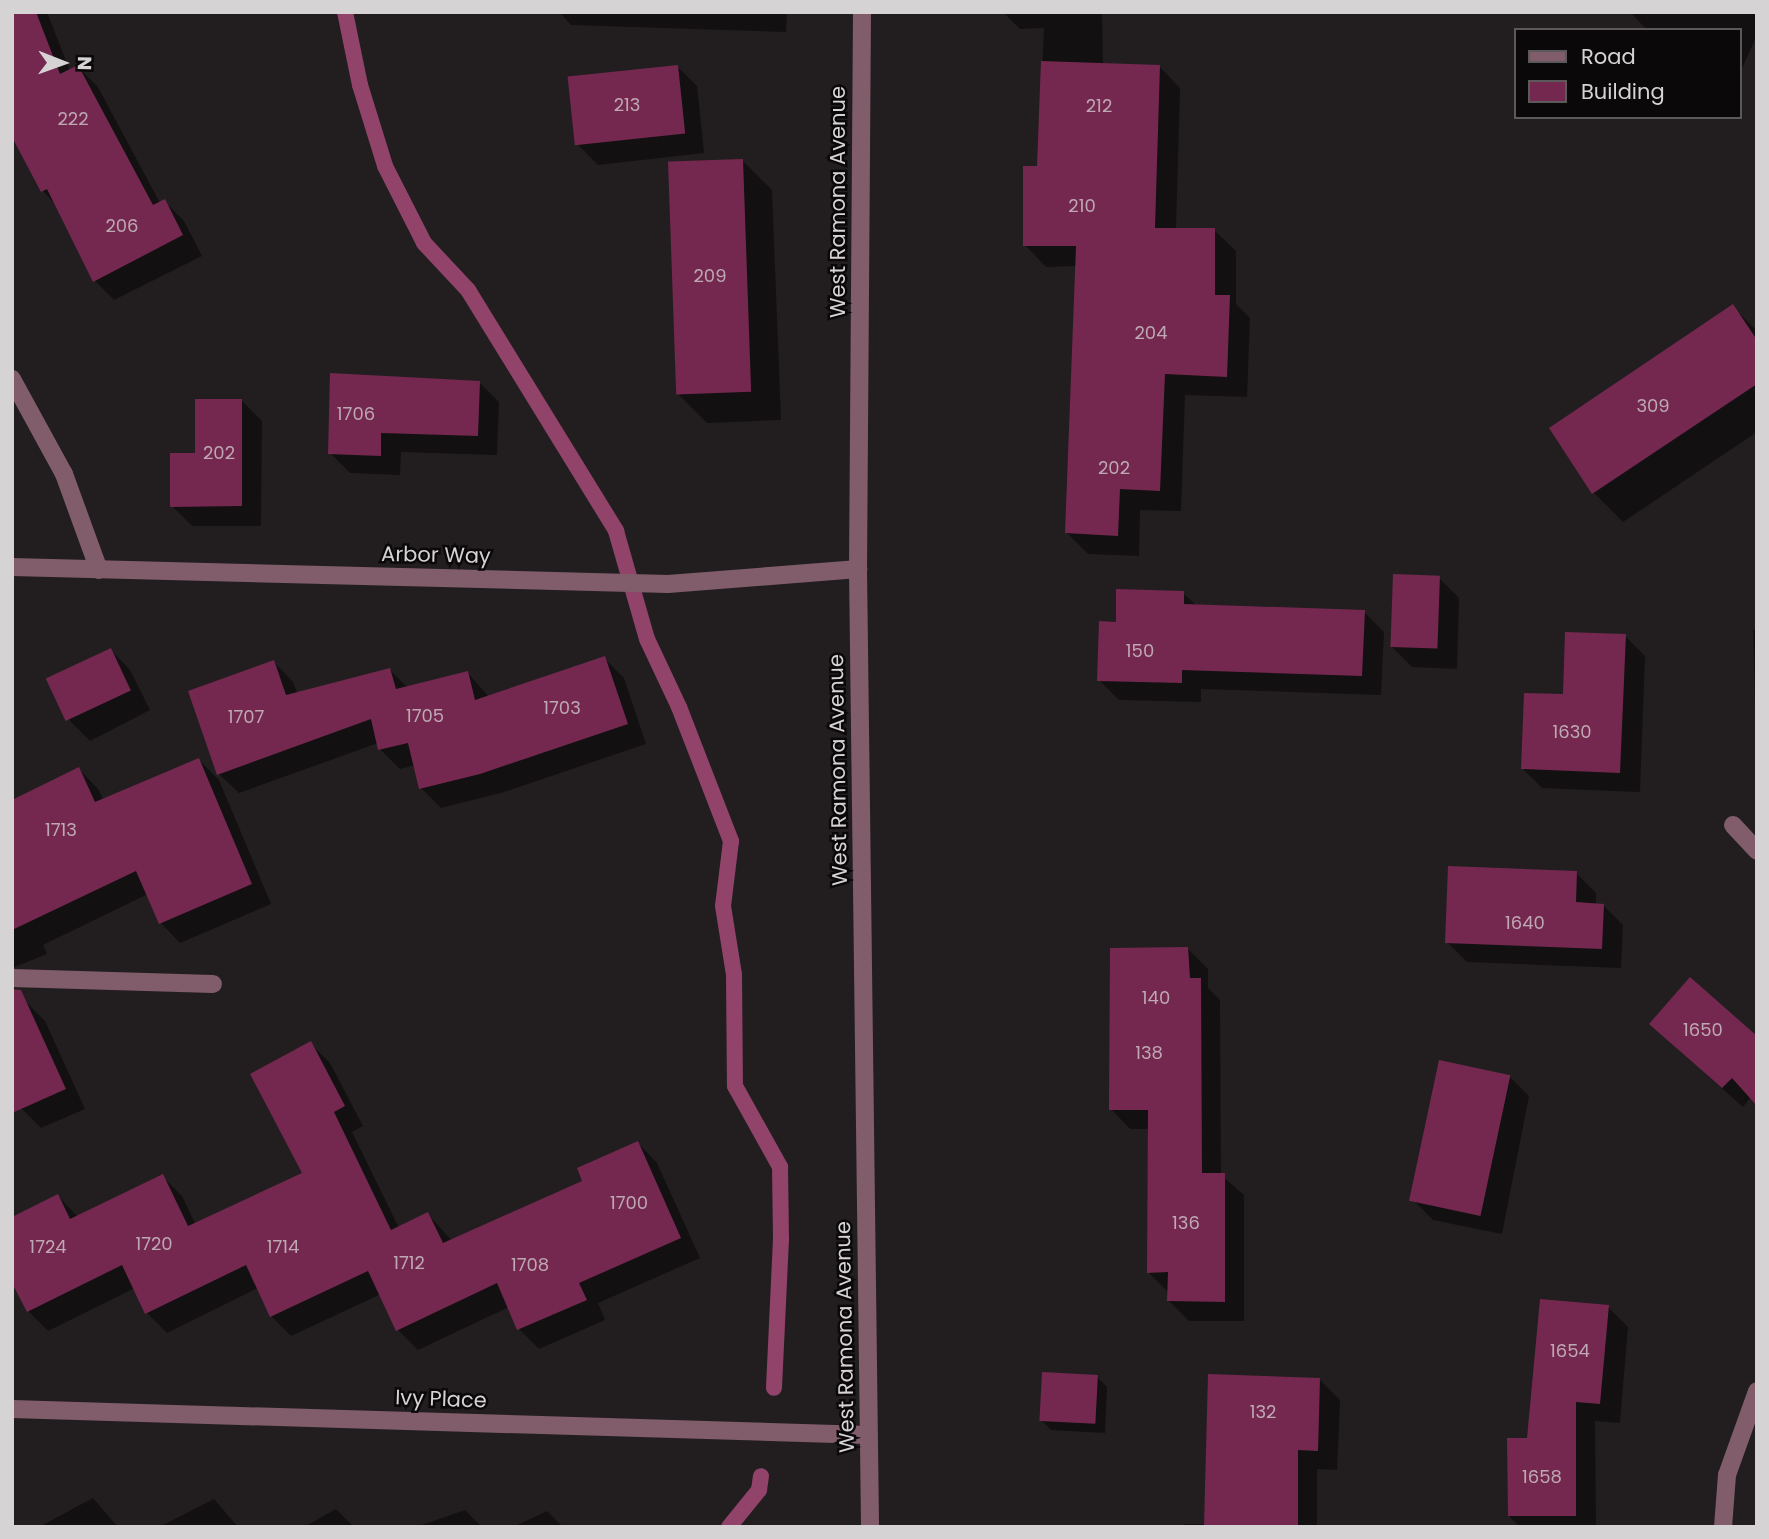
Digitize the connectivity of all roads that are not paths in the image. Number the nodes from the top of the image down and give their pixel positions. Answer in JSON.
{"nodes":[{"id":1,"x":862,"y":12,"type":"edge"},
{"id":2,"x":12,"y":379,"type":"edge"},
{"id":3,"x":12,"y":567,"type":"edge"},
{"id":4,"x":858,"y":569,"type":"junction"},
{"id":5,"x":99,"y":570,"type":"junction"},
{"id":6,"x":1733,"y":825,"type":"dead end"},
{"id":7,"x":1757,"y":851,"type":"edge"},
{"id":8,"x":12,"y":978,"type":"edge"},
{"id":9,"x":213,"y":984,"type":"dead end"},
{"id":10,"x":1757,"y":1391,"type":"edge"},
{"id":11,"x":12,"y":1409,"type":"edge"},
{"id":12,"x":868,"y":1435,"type":"junction"},
{"id":13,"x":870,"y":1527,"type":"edge"},
{"id":14,"x":1723,"y":1527,"type":"edge"}],
"edges":[{"from":1,"to":4,"type":"street","name":"West Ramona Avenue"},
{"from":2,"to":5,"type":"street"},
{"from":3,"to":5,"type":"street","name":"Arbor Way"},
{"from":4,"to":5,"type":"street","name":"Arbor Way"},
{"from":4,"to":12,"type":"street","name":"West Ramona Avenue"},
{"from":6,"to":7,"type":"street"},
{"from":8,"to":9,"type":"street"},
{"from":10,"to":14,"type":"street"},
{"from":11,"to":12,"type":"street","name":"Ivy Place"},
{"from":12,"to":13,"type":"street","name":"West Ramona Avenue"}]}
